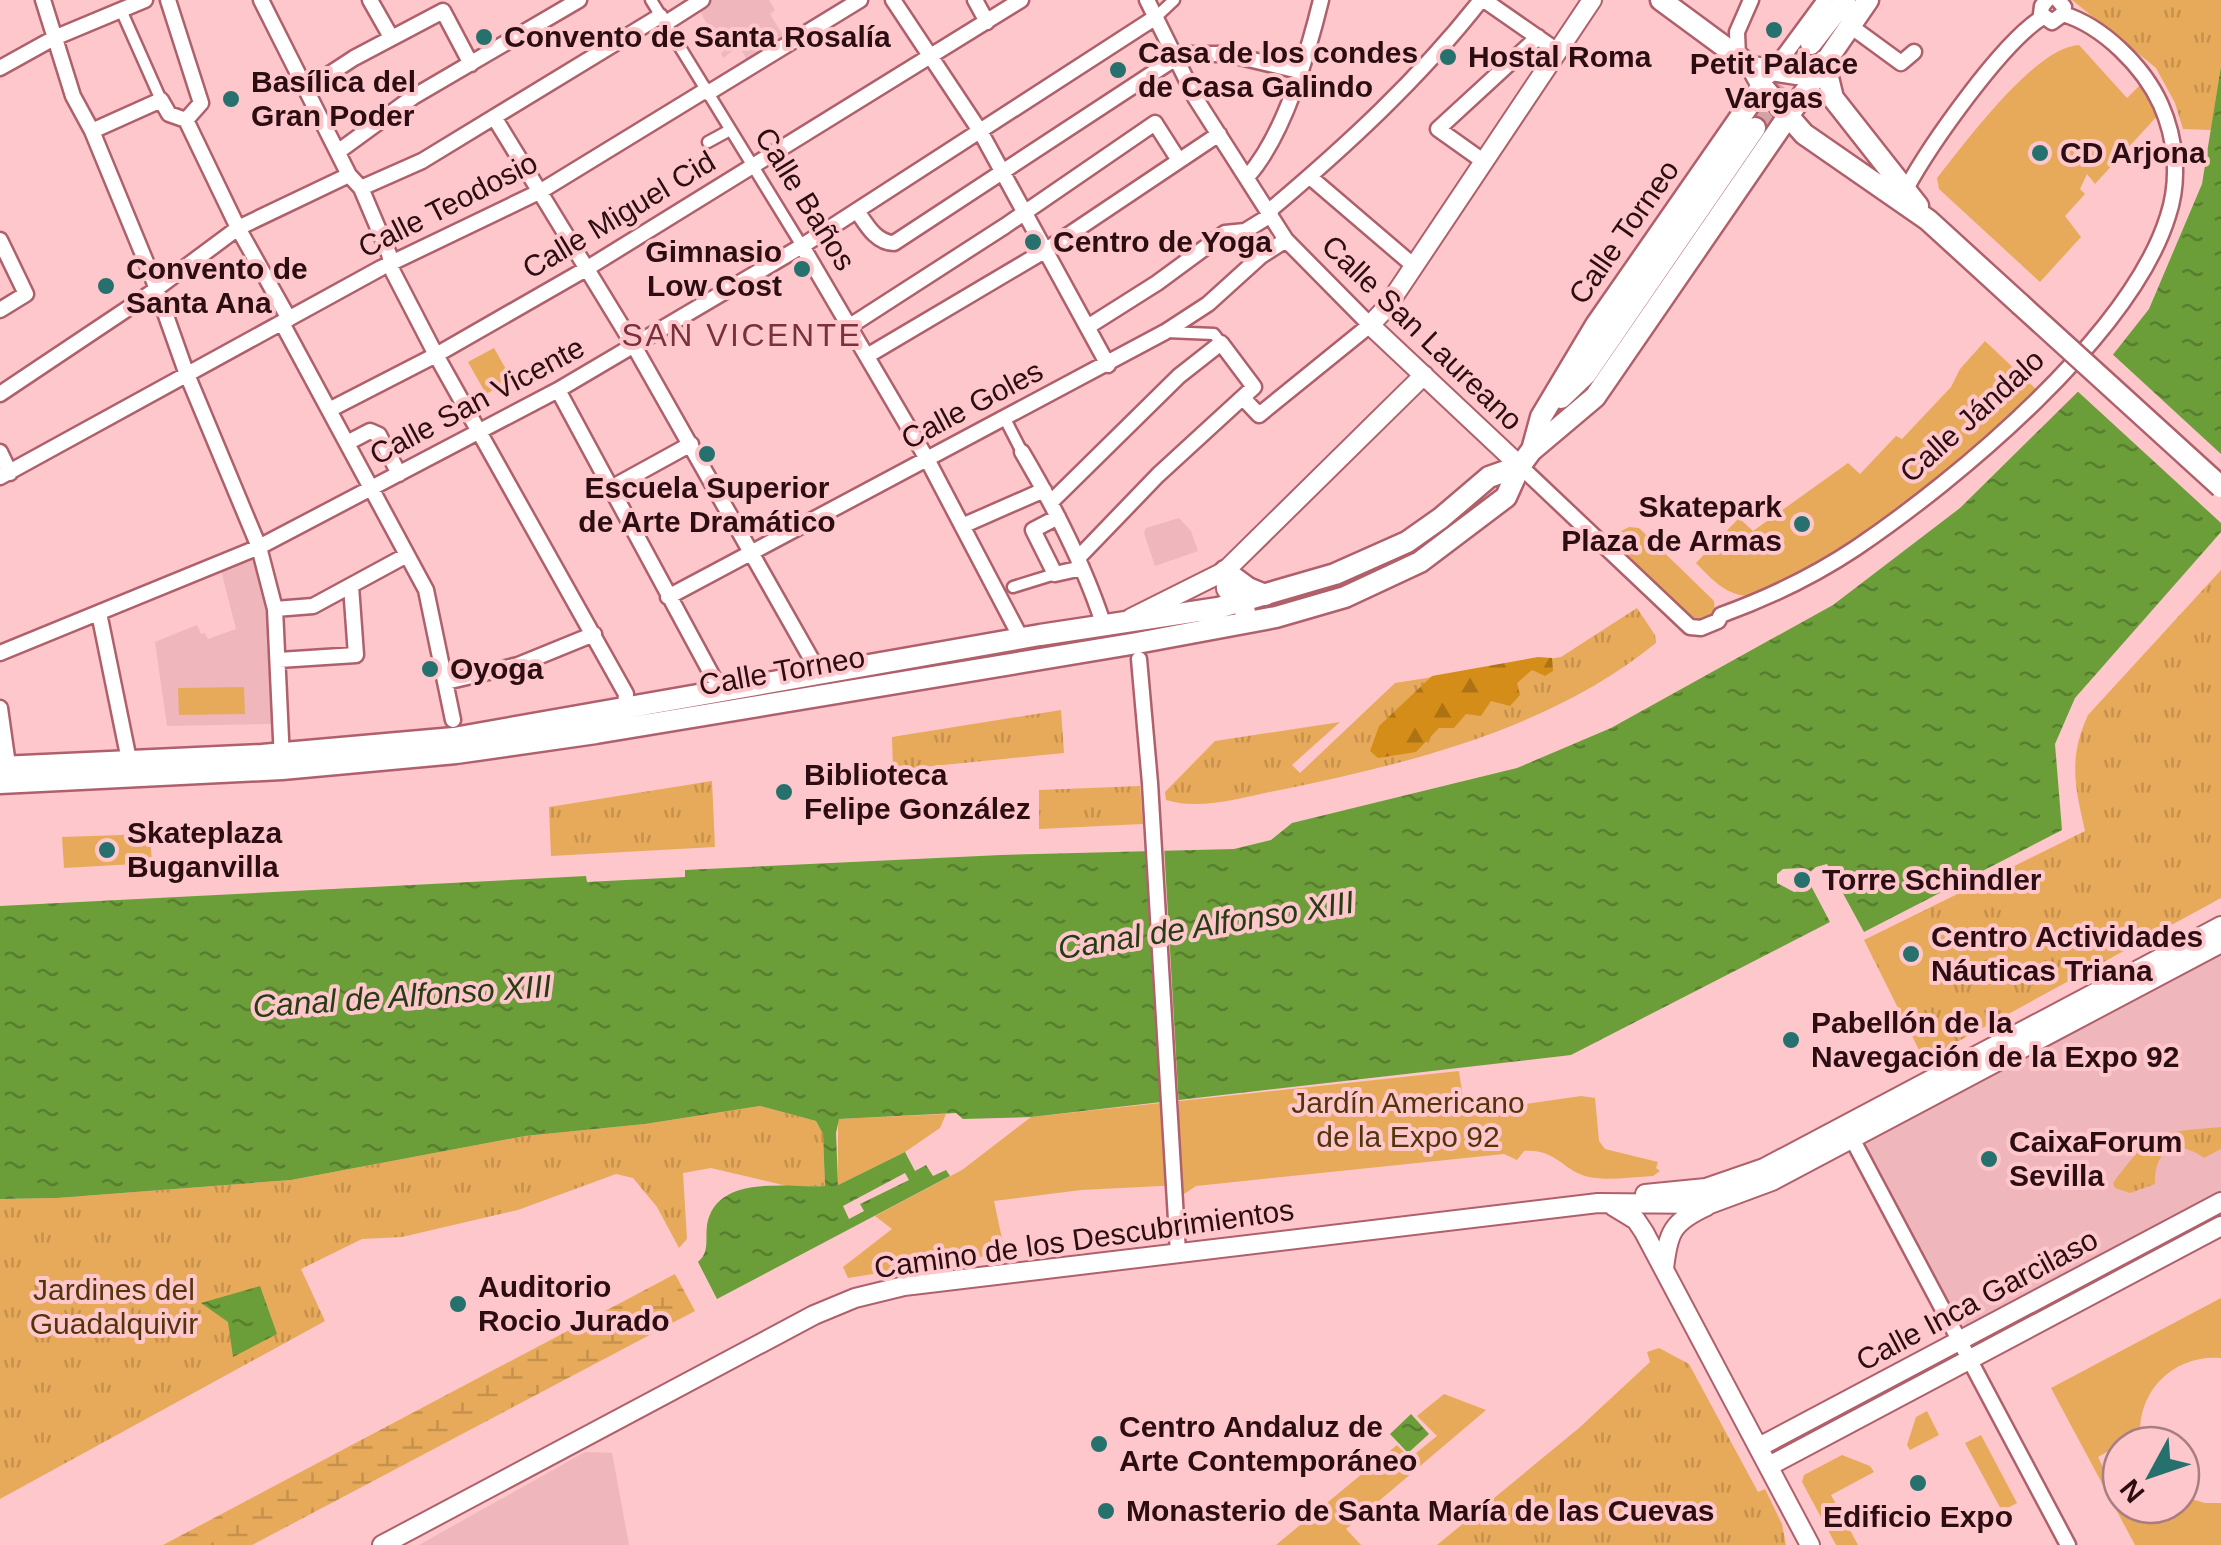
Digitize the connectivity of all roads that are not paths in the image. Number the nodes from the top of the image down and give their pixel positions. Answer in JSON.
{"nodes":[{"id":1,"x":43,"y":0,"type":"edge"},
{"id":2,"x":145,"y":0,"type":"edge"},
{"id":3,"x":168,"y":0,"type":"edge"},
{"id":4,"x":262,"y":0,"type":"edge"},
{"id":5,"x":370,"y":0,"type":"edge"},
{"id":6,"x":579,"y":0,"type":"edge"},
{"id":7,"x":651,"y":0,"type":"edge"},
{"id":8,"x":700,"y":0,"type":"edge"},
{"id":9,"x":860,"y":0,"type":"edge"},
{"id":10,"x":893,"y":0,"type":"edge"},
{"id":11,"x":975,"y":0,"type":"edge"},
{"id":12,"x":1021,"y":0,"type":"edge"},
{"id":13,"x":1147,"y":0,"type":"edge"},
{"id":14,"x":1174,"y":0,"type":"edge"},
{"id":15,"x":1321,"y":0,"type":"edge"},
{"id":16,"x":1483,"y":0,"type":"edge"},
{"id":17,"x":1592,"y":0,"type":"edge"},
{"id":18,"x":1661,"y":0,"type":"edge"},
{"id":19,"x":1751,"y":0,"type":"edge"},
{"id":20,"x":1825,"y":0,"type":"edge"},
{"id":21,"x":1845,"y":0,"type":"edge"},
{"id":22,"x":1868,"y":0,"type":"edge"},
{"id":23,"x":2047,"y":0,"type":"edge"},
{"id":24,"x":2060,"y":7,"type":"edge"},
{"id":25,"x":121,"y":10,"type":"junction"},
{"id":26,"x":1156,"y":17,"type":"junction"},
{"id":27,"x":2043,"y":17,"type":"junction"},
{"id":28,"x":663,"y":20,"type":"junction"},
{"id":29,"x":987,"y":22,"type":"junction"},
{"id":30,"x":1849,"y":25,"type":"junction"},
{"id":31,"x":391,"y":37,"type":"junction"},
{"id":32,"x":1538,"y":37,"type":"junction"},
{"id":33,"x":54,"y":38,"type":"junction"},
{"id":34,"x":1556,"y":50,"type":"junction"},
{"id":35,"x":1914,"y":52,"type":"dead end"},
{"id":36,"x":932,"y":58,"type":"junction"},
{"id":37,"x":1176,"y":59,"type":"junction"},
{"id":38,"x":1817,"y":59,"type":"junction"},
{"id":39,"x":471,"y":64,"type":"junction"},
{"id":40,"x":0,"y":68,"type":"edge"},
{"id":41,"x":1299,"y":71,"type":"junction"},
{"id":42,"x":1756,"y":71,"type":"junction"},
{"id":43,"x":308,"y":88,"type":"junction"},
{"id":44,"x":707,"y":91,"type":"junction"},
{"id":45,"x":1805,"y":92,"type":"junction"},
{"id":46,"x":1833,"y":98,"type":"junction"},
{"id":47,"x":161,"y":100,"type":"junction"},
{"id":48,"x":494,"y":117,"type":"junction"},
{"id":49,"x":1788,"y":118,"type":"junction"},
{"id":50,"x":186,"y":120,"type":"junction"},
{"id":51,"x":1755,"y":128,"type":"tunnel mouth"},
{"id":52,"x":730,"y":130,"type":"junction"},
{"id":53,"x":92,"y":131,"type":"junction"},
{"id":54,"x":980,"y":131,"type":"junction"},
{"id":55,"x":1220,"y":134,"type":"junction"},
{"id":56,"x":708,"y":142,"type":"dead end"},
{"id":57,"x":340,"y":151,"type":"junction"},
{"id":58,"x":1178,"y":159,"type":"junction"},
{"id":59,"x":1483,"y":161,"type":"junction"},
{"id":60,"x":753,"y":167,"type":"junction"},
{"id":61,"x":1003,"y":174,"type":"junction"},
{"id":62,"x":350,"y":175,"type":"junction"},
{"id":63,"x":1248,"y":176,"type":"junction"},
{"id":64,"x":1310,"y":177,"type":"junction"},
{"id":65,"x":361,"y":188,"type":"junction"},
{"id":66,"x":1906,"y":189,"type":"junction"},
{"id":67,"x":540,"y":191,"type":"junction"},
{"id":68,"x":856,"y":211,"type":"junction"},
{"id":69,"x":1026,"y":212,"type":"junction"},
{"id":70,"x":1270,"y":213,"type":"junction"},
{"id":71,"x":1928,"y":220,"type":"junction"},
{"id":72,"x":238,"y":228,"type":"junction"},
{"id":73,"x":1245,"y":232,"type":"junction"},
{"id":74,"x":0,"y":240,"type":"edge"},
{"id":75,"x":1286,"y":240,"type":"junction"},
{"id":76,"x":802,"y":246,"type":"junction"},
{"id":77,"x":1046,"y":250,"type":"junction"},
{"id":78,"x":1261,"y":256,"type":"junction"},
{"id":79,"x":392,"y":263,"type":"junction"},
{"id":80,"x":1414,"y":266,"type":"junction"},
{"id":81,"x":586,"y":269,"type":"junction"},
{"id":82,"x":156,"y":288,"type":"junction"},
{"id":83,"x":0,"y":310,"type":"edge"},
{"id":84,"x":285,"y":322,"type":"junction"},
{"id":85,"x":1370,"y":325,"type":"junction"},
{"id":86,"x":850,"y":326,"type":"junction"},
{"id":87,"x":1089,"y":326,"type":"junction"},
{"id":88,"x":1166,"y":332,"type":"junction"},
{"id":89,"x":1221,"y":342,"type":"junction"},
{"id":90,"x":634,"y":346,"type":"junction"},
{"id":91,"x":436,"y":355,"type":"junction"},
{"id":92,"x":867,"y":356,"type":"junction"},
{"id":93,"x":1108,"y":365,"type":"junction"},
{"id":94,"x":186,"y":372,"type":"junction"},
{"id":95,"x":1586,"y":374,"type":"junction"},
{"id":96,"x":1424,"y":375,"type":"junction"},
{"id":97,"x":558,"y":390,"type":"junction"},
{"id":98,"x":0,"y":394,"type":"edge"},
{"id":99,"x":1243,"y":398,"type":"junction"},
{"id":100,"x":330,"y":410,"type":"junction"},
{"id":101,"x":1541,"y":416,"type":"junction"},
{"id":102,"x":1571,"y":417,"type":"junction"},
{"id":103,"x":1004,"y":418,"type":"junction"},
{"id":104,"x":480,"y":433,"type":"junction"},
{"id":105,"x":347,"y":443,"type":"junction"},
{"id":106,"x":691,"y":444,"type":"junction"},
{"id":107,"x":0,"y":452,"type":"edge"},
{"id":108,"x":1022,"y":452,"type":"joint"},
{"id":109,"x":1526,"y":458,"type":"junction"},
{"id":110,"x":927,"y":459,"type":"junction"},
{"id":111,"x":399,"y":474,"type":"junction"},
{"id":112,"x":5,"y":475,"type":"edge"},
{"id":113,"x":611,"y":488,"type":"junction"},
{"id":114,"x":2221,"y":488,"type":"edge"},
{"id":115,"x":372,"y":489,"type":"junction"},
{"id":116,"x":1048,"y":495,"type":"junction"},
{"id":117,"x":1058,"y":517,"type":"junction"},
{"id":118,"x":962,"y":526,"type":"junction"},
{"id":119,"x":259,"y":547,"type":"junction"},
{"id":120,"x":751,"y":554,"type":"junction"},
{"id":121,"x":407,"y":555,"type":"junction"},
{"id":122,"x":1081,"y":563,"type":"junction"},
{"id":123,"x":1056,"y":574,"type":"junction"},
{"id":124,"x":1229,"y":574,"type":"junction"},
{"id":125,"x":351,"y":586,"type":"junction"},
{"id":126,"x":1013,"y":587,"type":"dead end"},
{"id":127,"x":668,"y":596,"type":"junction"},
{"id":128,"x":274,"y":609,"type":"junction"},
{"id":129,"x":1245,"y":609,"type":"junction"},
{"id":130,"x":100,"y":613,"type":"junction"},
{"id":131,"x":1112,"y":625,"type":"junction"},
{"id":132,"x":594,"y":634,"type":"junction"},
{"id":133,"x":1022,"y":640,"type":"junction"},
{"id":134,"x":0,"y":653,"type":"edge"},
{"id":135,"x":1139,"y":657,"type":"junction"},
{"id":136,"x":279,"y":660,"type":"junction"},
{"id":137,"x":822,"y":676,"type":"junction"},
{"id":138,"x":713,"y":677,"type":"dead end"},
{"id":139,"x":446,"y":682,"type":"junction"},
{"id":140,"x":0,"y":708,"type":"edge"},
{"id":141,"x":626,"y":708,"type":"junction"},
{"id":142,"x":453,"y":720,"type":"dead end"},
{"id":143,"x":129,"y":760,"type":"junction"},
{"id":144,"x":282,"y":761,"type":"junction"},
{"id":145,"x":5,"y":774,"type":"edge"},
{"id":146,"x":2221,"y":926,"type":"edge"},
{"id":147,"x":2221,"y":943,"type":"edge"},
{"id":148,"x":1848,"y":1132,"type":"junction"},
{"id":149,"x":2221,"y":1202,"type":"edge"},
{"id":150,"x":1710,"y":1204,"type":"junction"},
{"id":151,"x":1612,"y":1206,"type":"junction"},
{"id":152,"x":2221,"y":1226,"type":"edge"},
{"id":153,"x":1178,"y":1252,"type":"junction"},
{"id":154,"x":1664,"y":1270,"type":"junction"},
{"id":155,"x":1959,"y":1340,"type":"junction"},
{"id":156,"x":1969,"y":1360,"type":"junction"},
{"id":157,"x":1758,"y":1447,"type":"junction"},
{"id":158,"x":1768,"y":1466,"type":"junction"},
{"id":159,"x":382,"y":1545,"type":"edge"},
{"id":160,"x":1810,"y":1545,"type":"edge"},
{"id":161,"x":2068,"y":1545,"type":"edge"}],
"edges":[{"from":1,"to":33,"type":"street"},
{"from":2,"to":25,"type":"street"},
{"from":3,"to":50,"type":"street"},
{"from":4,"to":43,"type":"street"},
{"from":5,"to":31,"type":"street"},
{"from":6,"to":39,"type":"street"},
{"from":7,"to":28,"type":"street","name":"Calle Baños"},
{"from":8,"to":28,"type":"street"},
{"from":9,"to":44,"type":"street","name":"Calle Teodosio"},
{"from":10,"to":36,"type":"street"},
{"from":11,"to":29,"type":"street"},
{"from":12,"to":29,"type":"street","name":"Calle Miguel Cid"},
{"from":13,"to":26,"type":"street","name":"Calle San Laureano"},
{"from":14,"to":26,"type":"street"},
{"from":15,"to":41,"type":"street"},
{"from":16,"to":32,"type":"street"},
{"from":16,"to":64,"type":"street"},
{"from":17,"to":34,"type":"street"},
{"from":18,"to":42,"type":"main road"},
{"from":19,"to":42,"type":"street"},
{"from":20,"to":42,"type":"street"},
{"from":21,"to":38,"type":"main road"},
{"from":22,"to":30,"type":"main road"},
{"from":23,"to":27,"type":"street"},
{"from":24,"to":27,"type":"street"},
{"from":24,"to":109,"type":"street","name":"Calle Jándalo"},
{"from":25,"to":33,"type":"street"},
{"from":25,"to":47,"type":"street"},
{"from":26,"to":37,"type":"street","name":"Calle San Laureano"},
{"from":26,"to":54,"type":"street","name":"Calle San Vicente"},
{"from":27,"to":66,"type":"street"},
{"from":28,"to":44,"type":"street","name":"Calle Baños"},
{"from":28,"to":48,"type":"street"},
{"from":29,"to":36,"type":"street","name":"Calle Miguel Cid"},
{"from":30,"to":35,"type":"street"},
{"from":30,"to":38,"type":"main road"},
{"from":31,"to":39,"type":"street"},
{"from":31,"to":43,"type":"street"},
{"from":32,"to":34,"type":"street"},
{"from":32,"to":59,"type":"street"},
{"from":33,"to":40,"type":"street"},
{"from":33,"to":53,"type":"street"},
{"from":34,"to":59,"type":"street"},
{"from":36,"to":54,"type":"street"},
{"from":36,"to":60,"type":"street","name":"Calle Miguel Cid"},
{"from":37,"to":41,"type":"street"},
{"from":37,"to":55,"type":"street","name":"Calle San Laureano"},
{"from":37,"to":61,"type":"street"},
{"from":38,"to":42,"type":"main road"},
{"from":38,"to":45,"type":"main road","name":"Calle Torneo"},
{"from":38,"to":46,"type":"main road"},
{"from":39,"to":57,"type":"street"},
{"from":41,"to":63,"type":"street"},
{"from":42,"to":45,"type":"main road"},
{"from":42,"to":49,"type":"main road"},
{"from":42,"to":101,"type":"main road","name":"Calle Torneo"},
{"from":43,"to":57,"type":"street"},
{"from":44,"to":52,"type":"street","name":"Calle Baños"},
{"from":44,"to":67,"type":"street","name":"Calle Teodosio"},
{"from":45,"to":46,"type":"main road"},
{"from":45,"to":49,"type":"main road","name":"Calle Torneo"},
{"from":46,"to":66,"type":"main road"},
{"from":47,"to":50,"type":"street"},
{"from":47,"to":53,"type":"street"},
{"from":48,"to":65,"type":"street"},
{"from":48,"to":67,"type":"street"},
{"from":49,"to":71,"type":"main road"},
{"from":49,"to":102,"type":"main road","name":"Calle Torneo"},
{"from":50,"to":72,"type":"street"},
{"from":51,"to":95,"type":"main road","name":"Calle Torneo"},
{"from":52,"to":56,"type":"street"},
{"from":52,"to":60,"type":"street","name":"Calle Baños"},
{"from":53,"to":82,"type":"street"},
{"from":54,"to":61,"type":"street"},
{"from":54,"to":68,"type":"street","name":"Calle San Vicente"},
{"from":55,"to":58,"type":"street"},
{"from":55,"to":63,"type":"street","name":"Calle San Laureano"},
{"from":57,"to":62,"type":"street"},
{"from":58,"to":69,"type":"street"},
{"from":58,"to":77,"type":"street"},
{"from":59,"to":80,"type":"street"},
{"from":60,"to":76,"type":"street","name":"Calle Baños"},
{"from":60,"to":81,"type":"street","name":"Calle Miguel Cid"},
{"from":61,"to":68,"type":"street"},
{"from":61,"to":69,"type":"street"},
{"from":62,"to":65,"type":"street"},
{"from":62,"to":72,"type":"street"},
{"from":63,"to":70,"type":"street","name":"Calle San Laureano"},
{"from":64,"to":70,"type":"street"},
{"from":64,"to":80,"type":"street"},
{"from":65,"to":79,"type":"street"},
{"from":66,"to":71,"type":"main road"},
{"from":67,"to":79,"type":"street","name":"Calle Teodosio"},
{"from":67,"to":81,"type":"street"},
{"from":68,"to":76,"type":"street","name":"Calle San Vicente"},
{"from":69,"to":77,"type":"street"},
{"from":69,"to":86,"type":"street"},
{"from":70,"to":73,"type":"street"},
{"from":70,"to":75,"type":"street","name":"Calle San Laureano"},
{"from":71,"to":114,"type":"main road","bridge":true},
{"from":72,"to":82,"type":"street"},
{"from":72,"to":84,"type":"street"},
{"from":73,"to":78,"type":"street"},
{"from":73,"to":87,"type":"street"},
{"from":74,"to":83,"type":"street"},
{"from":75,"to":78,"type":"street","name":"Calle Goles"},
{"from":75,"to":85,"type":"street","name":"Calle San Laureano"},
{"from":76,"to":86,"type":"street","name":"Calle Baños"},
{"from":76,"to":90,"type":"street","name":"Calle San Vicente"},
{"from":77,"to":87,"type":"street"},
{"from":77,"to":92,"type":"street"},
{"from":78,"to":88,"type":"street","name":"Calle Goles"},
{"from":79,"to":84,"type":"street","name":"Calle Teodosio"},
{"from":79,"to":91,"type":"street"},
{"from":80,"to":85,"type":"street"},
{"from":81,"to":90,"type":"street"},
{"from":81,"to":91,"type":"street","name":"Calle Miguel Cid"},
{"from":82,"to":94,"type":"street"},
{"from":82,"to":98,"type":"street"},
{"from":84,"to":94,"type":"street","name":"Calle Teodosio"},
{"from":84,"to":100,"type":"street"},
{"from":85,"to":96,"type":"street","name":"Calle San Laureano"},
{"from":85,"to":99,"type":"street"},
{"from":86,"to":92,"type":"street","name":"Calle Baños"},
{"from":87,"to":93,"type":"street"},
{"from":88,"to":89,"type":"street"},
{"from":88,"to":93,"type":"street","name":"Calle Goles"},
{"from":89,"to":99,"type":"street"},
{"from":89,"to":116,"type":"street"},
{"from":90,"to":97,"type":"street","name":"Calle San Vicente"},
{"from":90,"to":106,"type":"street"},
{"from":91,"to":100,"type":"street","name":"Calle Miguel Cid"},
{"from":91,"to":104,"type":"street"},
{"from":92,"to":110,"type":"street","name":"Calle Baños"},
{"from":93,"to":103,"type":"street","name":"Calle Goles"},
{"from":94,"to":112,"type":"street","name":"Calle Teodosio"},
{"from":94,"to":119,"type":"street"},
{"from":95,"to":101,"type":"main road","name":"Calle Torneo"},
{"from":95,"to":102,"type":"main road","name":"Calle Torneo"},
{"from":96,"to":109,"type":"street","name":"Calle San Laureano"},
{"from":96,"to":124,"type":"street","name":"Calle Torneo"},
{"from":97,"to":104,"type":"street","name":"Calle San Vicente"},
{"from":97,"to":113,"type":"street"},
{"from":99,"to":122,"type":"street"},
{"from":100,"to":105,"type":"street"},
{"from":101,"to":109,"type":"main road","name":"Calle Torneo"},
{"from":102,"to":109,"type":"main road","name":"Calle Torneo"},
{"from":103,"to":108,"type":"street"},
{"from":103,"to":110,"type":"street","name":"Calle Goles"},
{"from":104,"to":111,"type":"street","name":"Calle San Vicente"},
{"from":104,"to":132,"type":"street"},
{"from":105,"to":111,"type":"street"},
{"from":105,"to":115,"type":"street"},
{"from":106,"to":113,"type":"street"},
{"from":106,"to":120,"type":"street"},
{"from":107,"to":112,"type":"street"},
{"from":108,"to":116,"type":"street"},
{"from":109,"to":129,"type":"main road","name":"Calle Torneo"},
{"from":110,"to":118,"type":"street","name":"Calle Baños"},
{"from":110,"to":120,"type":"street","name":"Calle Goles"},
{"from":111,"to":115,"type":"street","name":"Calle San Vicente"},
{"from":113,"to":127,"type":"street"},
{"from":115,"to":119,"type":"street","name":"Calle San Vicente"},
{"from":115,"to":121,"type":"street"},
{"from":116,"to":117,"type":"street"},
{"from":116,"to":118,"type":"street"},
{"from":117,"to":122,"type":"street"},
{"from":117,"to":123,"type":"street"},
{"from":118,"to":133,"type":"street","name":"Calle Baños"},
{"from":119,"to":128,"type":"street"},
{"from":119,"to":130,"type":"street","name":"Calle San Vicente"},
{"from":120,"to":127,"type":"street","name":"Calle Goles"},
{"from":120,"to":137,"type":"street"},
{"from":121,"to":125,"type":"street"},
{"from":121,"to":139,"type":"street"},
{"from":122,"to":123,"type":"street"},
{"from":122,"to":131,"type":"street"},
{"from":123,"to":126,"type":"street"},
{"from":124,"to":129,"type":"main road"},
{"from":124,"to":131,"type":"street","name":"Calle Torneo"},
{"from":125,"to":128,"type":"street"},
{"from":125,"to":136,"type":"street"},
{"from":127,"to":138,"type":"street"},
{"from":128,"to":136,"type":"street"},
{"from":129,"to":131,"type":"main road","name":"Calle Torneo"},
{"from":129,"to":135,"type":"main road","name":"Calle Torneo"},
{"from":130,"to":134,"type":"street","name":"Calle San Vicente"},
{"from":130,"to":143,"type":"street"},
{"from":131,"to":133,"type":"main road","name":"Calle Torneo"},
{"from":132,"to":139,"type":"street"},
{"from":132,"to":141,"type":"street"},
{"from":133,"to":137,"type":"main road","name":"Calle Torneo"},
{"from":135,"to":144,"type":"main road","name":"Calle Torneo"},
{"from":135,"to":153,"type":"street"},
{"from":136,"to":144,"type":"street"},
{"from":137,"to":141,"type":"main road","name":"Calle Torneo"},
{"from":139,"to":142,"type":"street"},
{"from":140,"to":145,"type":"street"},
{"from":141,"to":144,"type":"main road","name":"Calle Torneo"},
{"from":143,"to":144,"type":"main road","name":"Calle Torneo"},
{"from":143,"to":145,"type":"main road","name":"Calle Torneo"},
{"from":144,"to":145,"type":"main road","name":"Calle Torneo"},
{"from":146,"to":148,"type":"street","name":"Camino de los Descubrimientos"},
{"from":147,"to":148,"type":"street","name":"Camino de los Descubrimientos"},
{"from":148,"to":150,"type":"street","name":"Camino de los Descubrimientos"},
{"from":148,"to":151,"type":"street","name":"Camino de los Descubrimientos"},
{"from":148,"to":155,"type":"street"},
{"from":149,"to":155,"type":"street","name":"Calle Inca Garcilaso"},
{"from":150,"to":151,"type":"street","name":"Camino de los Descubrimientos"},
{"from":150,"to":154,"type":"street"},
{"from":151,"to":153,"type":"street","name":"Camino de los Descubrimientos"},
{"from":151,"to":154,"type":"street"},
{"from":152,"to":156,"type":"street","name":"Calle Inca Garcilaso"},
{"from":153,"to":159,"type":"street","name":"Camino de los Descubrimientos"},
{"from":154,"to":157,"type":"street"},
{"from":155,"to":156,"type":"street"},
{"from":155,"to":157,"type":"street","name":"Calle Inca Garcilaso"},
{"from":156,"to":158,"type":"street","name":"Calle Inca Garcilaso"},
{"from":156,"to":161,"type":"street"},
{"from":157,"to":158,"type":"street"},
{"from":158,"to":160,"type":"street"}]}
